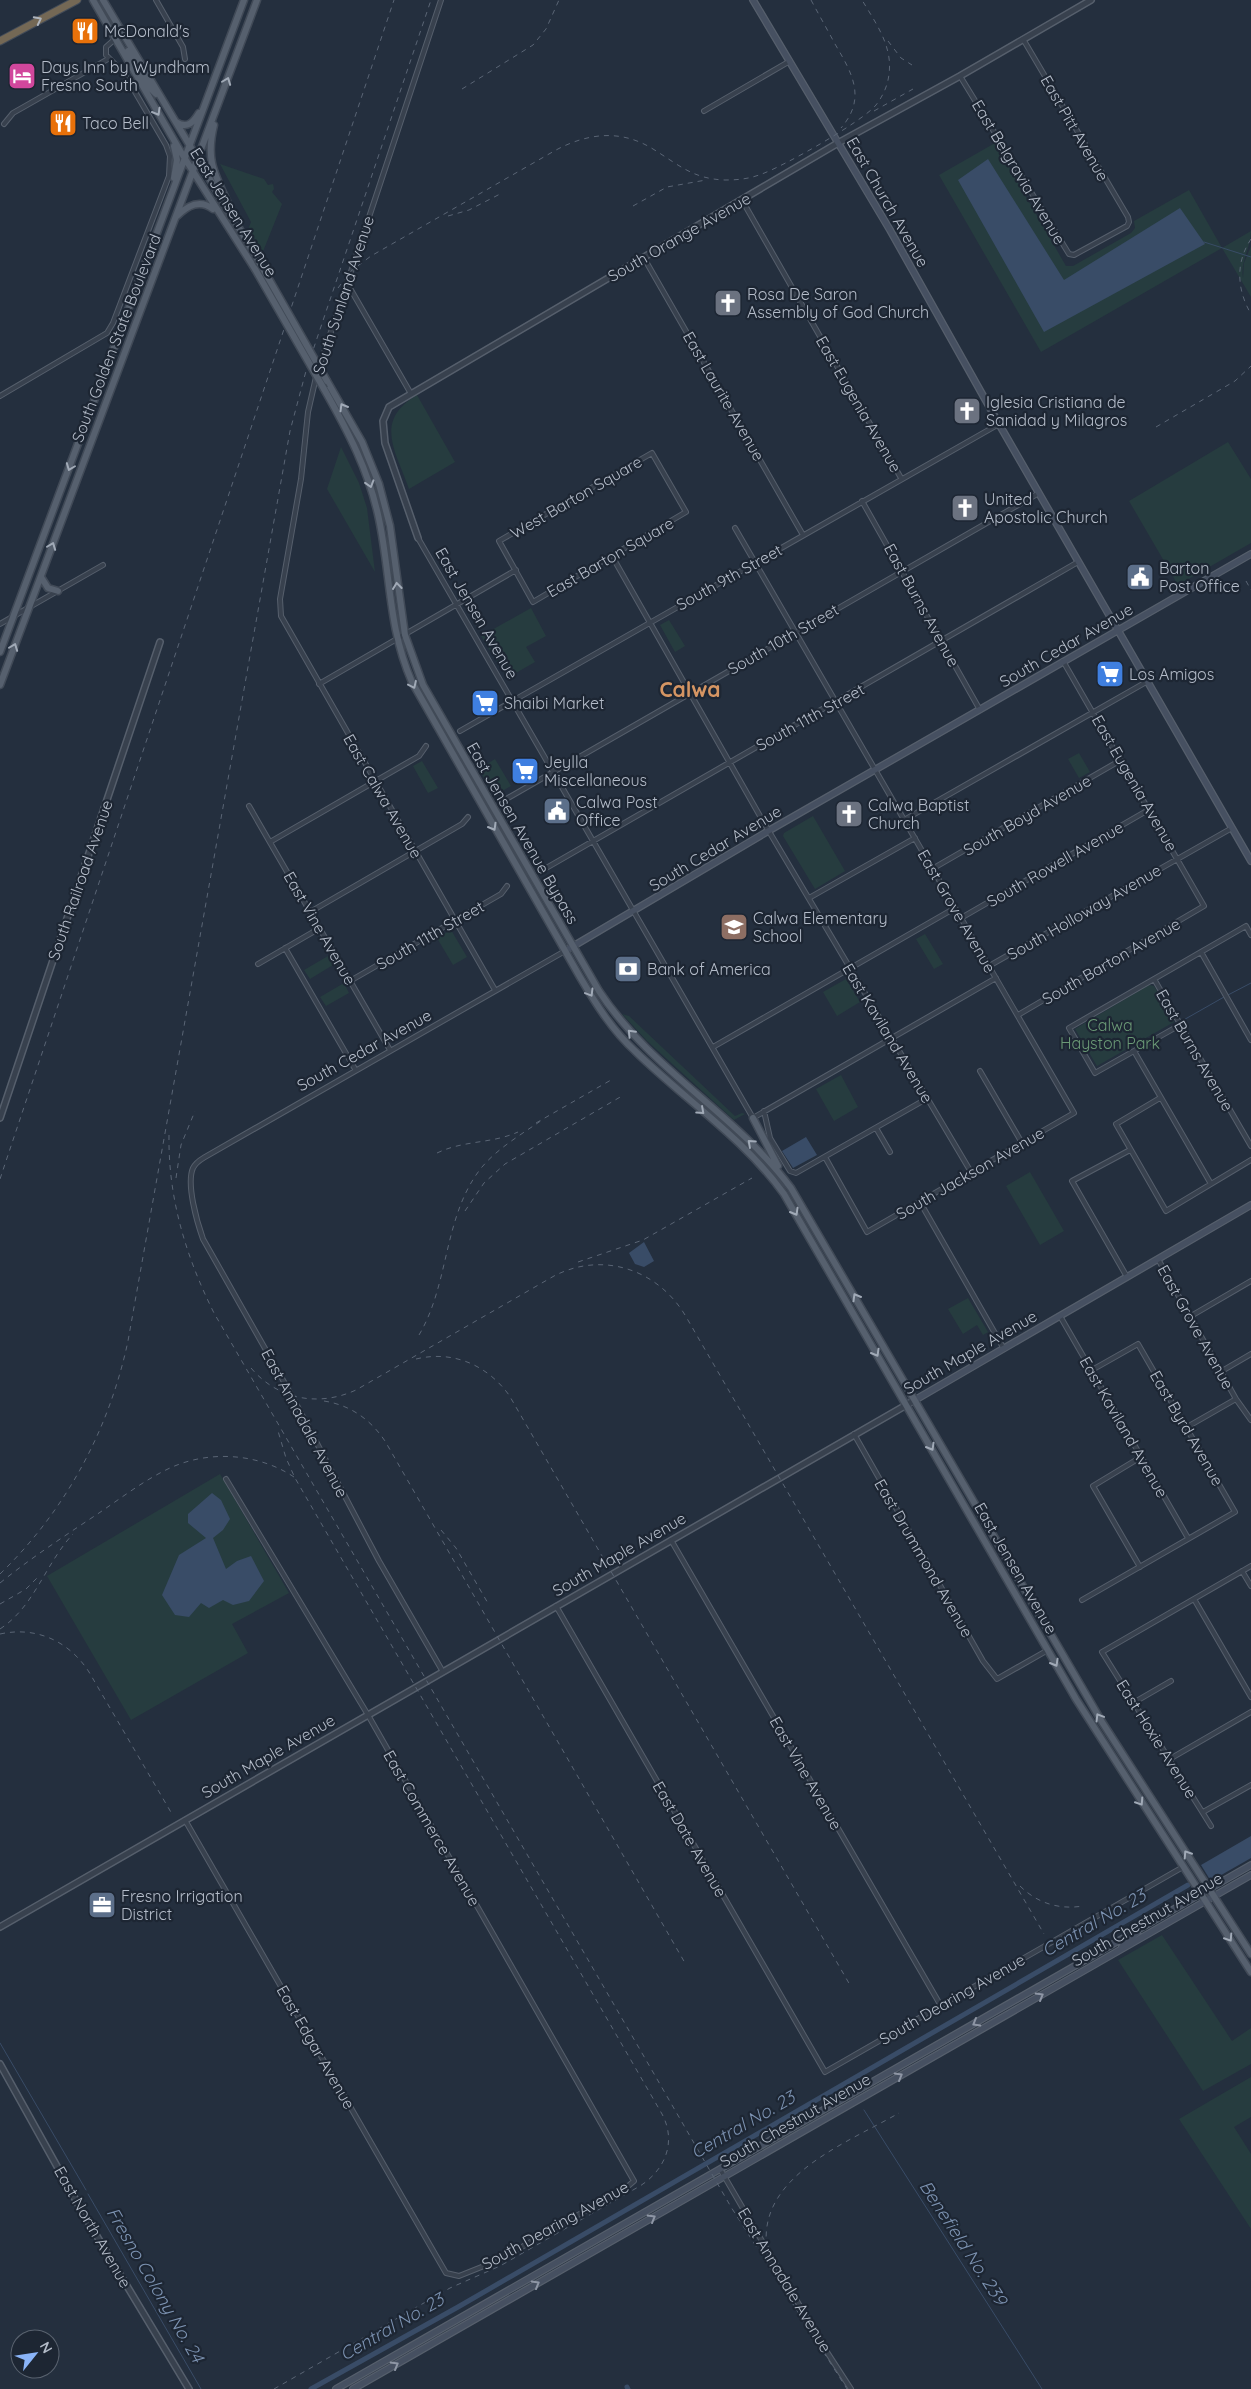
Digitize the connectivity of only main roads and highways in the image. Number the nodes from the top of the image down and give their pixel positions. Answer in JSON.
{"nodes":[{"id":1,"x":76,"y":0,"type":"edge"},
{"id":2,"x":92,"y":0,"type":"edge"},
{"id":3,"x":103,"y":0,"type":"edge"},
{"id":4,"x":244,"y":0,"type":"edge"},
{"id":5,"x":257,"y":0,"type":"edge"},
{"id":6,"x":753,"y":0,"type":"edge"},
{"id":7,"x":116,"y":39,"type":"junction"},
{"id":8,"x":0,"y":41,"type":"edge"},
{"id":9,"x":209,"y":95,"type":"junction"},
{"id":10,"x":162,"y":100,"type":"junction"},
{"id":11,"x":220,"y":101,"type":"junction"},
{"id":12,"x":175,"y":121,"type":"junction"},
{"id":13,"x":166,"y":126,"type":"junction"},
{"id":14,"x":190,"y":146,"type":"junction"},
{"id":15,"x":185,"y":159,"type":"junction"},
{"id":16,"x":197,"y":159,"type":"junction"},
{"id":17,"x":192,"y":171,"type":"junction"},
{"id":18,"x":166,"y":212,"type":"junction"},
{"id":19,"x":218,"y":212,"type":"junction"},
{"id":20,"x":176,"y":217,"type":"junction"},
{"id":21,"x":246,"y":240,"type":"junction"},
{"id":22,"x":358,"y":434,"type":"joint"},
{"id":23,"x":352,"y":439,"type":"joint"},
{"id":24,"x":1251,"y":554,"type":"edge"},
{"id":25,"x":41,"y":576,"type":"junction"},
{"id":26,"x":58,"y":591,"type":"road end"},
{"id":27,"x":1120,"y":630,"type":"junction"},
{"id":28,"x":1,"y":647,"type":"edge"},
{"id":29,"x":0,"y":685,"type":"edge"},
{"id":30,"x":1251,"y":860,"type":"edge"},
{"id":31,"x":573,"y":946,"type":"junction"},
{"id":32,"x":565,"y":951,"type":"junction"},
{"id":33,"x":753,"y":1118,"type":"road end"},
{"id":34,"x":767,"y":1172,"type":"joint"},
{"id":35,"x":784,"y":1179,"type":"junction"},
{"id":36,"x":1251,"y":1205,"type":"edge"},
{"id":37,"x":915,"y":1400,"type":"junction"},
{"id":38,"x":1251,"y":1865,"type":"edge"},
{"id":39,"x":1251,"y":1875,"type":"edge"},
{"id":40,"x":1209,"y":1889,"type":"junction"},
{"id":41,"x":1200,"y":1894,"type":"junction"},
{"id":42,"x":1214,"y":1896,"type":"junction"},
{"id":43,"x":1205,"y":1901,"type":"junction"},
{"id":44,"x":1155,"y":1920,"type":"junction"},
{"id":45,"x":1121,"y":1950,"type":"junction"},
{"id":46,"x":1251,"y":1954,"type":"edge"},
{"id":47,"x":1251,"y":1972,"type":"edge"},
{"id":48,"x":469,"y":2313,"type":"junction"},
{"id":49,"x":473,"y":2320,"type":"junction"},
{"id":50,"x":336,"y":2389,"type":"edge"},
{"id":51,"x":353,"y":2389,"type":"edge"}],
"edges":[{"from":8,"to":1,"type":"highway","one_way":true},
{"from":2,"to":7,"type":"main road","name":"East Jensen Avenue"},
{"from":3,"to":10,"type":"main road","name":"East Jensen Avenue"},
{"from":4,"to":9,"type":"main road","name":"South Golden State Boulevard"},
{"from":11,"to":5,"type":"main road","name":"South Golden State Boulevard","one_way":true},
{"from":6,"to":27,"type":"main road","name":"East Church Avenue"},
{"from":7,"to":10,"type":"main road"},
{"from":7,"to":13,"type":"main road","name":"East Jensen Avenue","one_way":true},
{"from":9,"to":12,"type":"main road"},
{"from":9,"to":14,"type":"main road","name":"South Golden State Boulevard"},
{"from":10,"to":12,"type":"main road","name":"East Jensen Avenue"},
{"from":11,"to":16,"type":"main road","name":"South Golden State Boulevard"},
{"from":11,"to":21,"type":"main road"},
{"from":12,"to":14,"type":"main road","name":"East Jensen Avenue"},
{"from":13,"to":15,"type":"main road","name":"East Jensen Avenue"},
{"from":13,"to":18,"type":"main road"},
{"from":14,"to":15,"type":"main road","name":"South Golden State Boulevard"},
{"from":14,"to":16,"type":"main road","name":"East Jensen Avenue"},
{"from":15,"to":17,"type":"main road","name":"East Jensen Avenue"},
{"from":15,"to":18,"type":"main road","name":"South Golden State Boulevard"},
{"from":16,"to":17,"type":"main road","name":"South Golden State Boulevard"},
{"from":16,"to":21,"type":"main road","name":"East Jensen Avenue"},
{"from":17,"to":19,"type":"main road","name":"East Jensen Avenue"},
{"from":17,"to":20,"type":"main road","name":"South Golden State Boulevard"},
{"from":18,"to":28,"type":"main road","name":"South Golden State Boulevard","one_way":true},
{"from":19,"to":20,"type":"main road"},
{"from":19,"to":23,"type":"main road","name":"East Jensen Avenue","bridge":true},
{"from":25,"to":20,"type":"main road","name":"South Golden State Boulevard","one_way":true},
{"from":22,"to":21,"type":"main road","name":"East Jensen Avenue","one_way":true,"bridge":true},
{"from":31,"to":22,"type":"main road","name":"East Jensen Avenue Bypass","one_way":true},
{"from":23,"to":32,"type":"main road","name":"East Jensen Avenue Bypass","one_way":true},
{"from":24,"to":27,"type":"main road","name":"South Cedar Avenue"},
{"from":25,"to":26,"type":"main road"},
{"from":29,"to":25,"type":"main road","name":"South Golden State Boulevard","one_way":true},
{"from":27,"to":30,"type":"main road","name":"East Church Avenue"},
{"from":27,"to":31,"type":"main road","name":"South Cedar Avenue"},
{"from":31,"to":32,"type":"main road","name":"South Cedar Avenue"},
{"from":35,"to":31,"type":"main road","name":"East Jensen Avenue Bypass","one_way":true},
{"from":32,"to":34,"type":"main road","name":"East Jensen Avenue Bypass","one_way":true},
{"from":33,"to":35,"type":"main road"},
{"from":34,"to":41,"type":"main road","name":"East Jensen Avenue","one_way":true},
{"from":37,"to":35,"type":"main road","name":"East Jensen Avenue","one_way":true},
{"from":36,"to":37,"type":"main road","name":"South Maple Avenue"},
{"from":40,"to":37,"type":"main road","name":"East Jensen Avenue","one_way":true},
{"from":38,"to":40,"type":"main road","name":"South Chestnut Avenue"},
{"from":39,"to":42,"type":"main road","name":"South Chestnut Avenue"},
{"from":40,"to":41,"type":"main road","name":"South Chestnut Avenue"},
{"from":40,"to":42,"type":"main road","name":"East Jensen Avenue"},
{"from":41,"to":43,"type":"main road","name":"East Jensen Avenue"},
{"from":41,"to":44,"type":"main road","name":"South Chestnut Avenue"},
{"from":42,"to":43,"type":"main road","name":"South Chestnut Avenue"},
{"from":42,"to":46,"type":"main road","name":"East Jensen Avenue"},
{"from":43,"to":45,"type":"main road","name":"South Chestnut Avenue"},
{"from":43,"to":47,"type":"main road","name":"East Jensen Avenue","one_way":true},
{"from":44,"to":45,"type":"main road"},
{"from":44,"to":48,"type":"main road","one_way":true},
{"from":49,"to":45,"type":"main road","name":"South Chestnut Avenue","one_way":true},
{"from":48,"to":49,"type":"main road"},
{"from":48,"to":50,"type":"main road"},
{"from":51,"to":49,"type":"main road","name":"South Chestnut Avenue","one_way":true}]}
